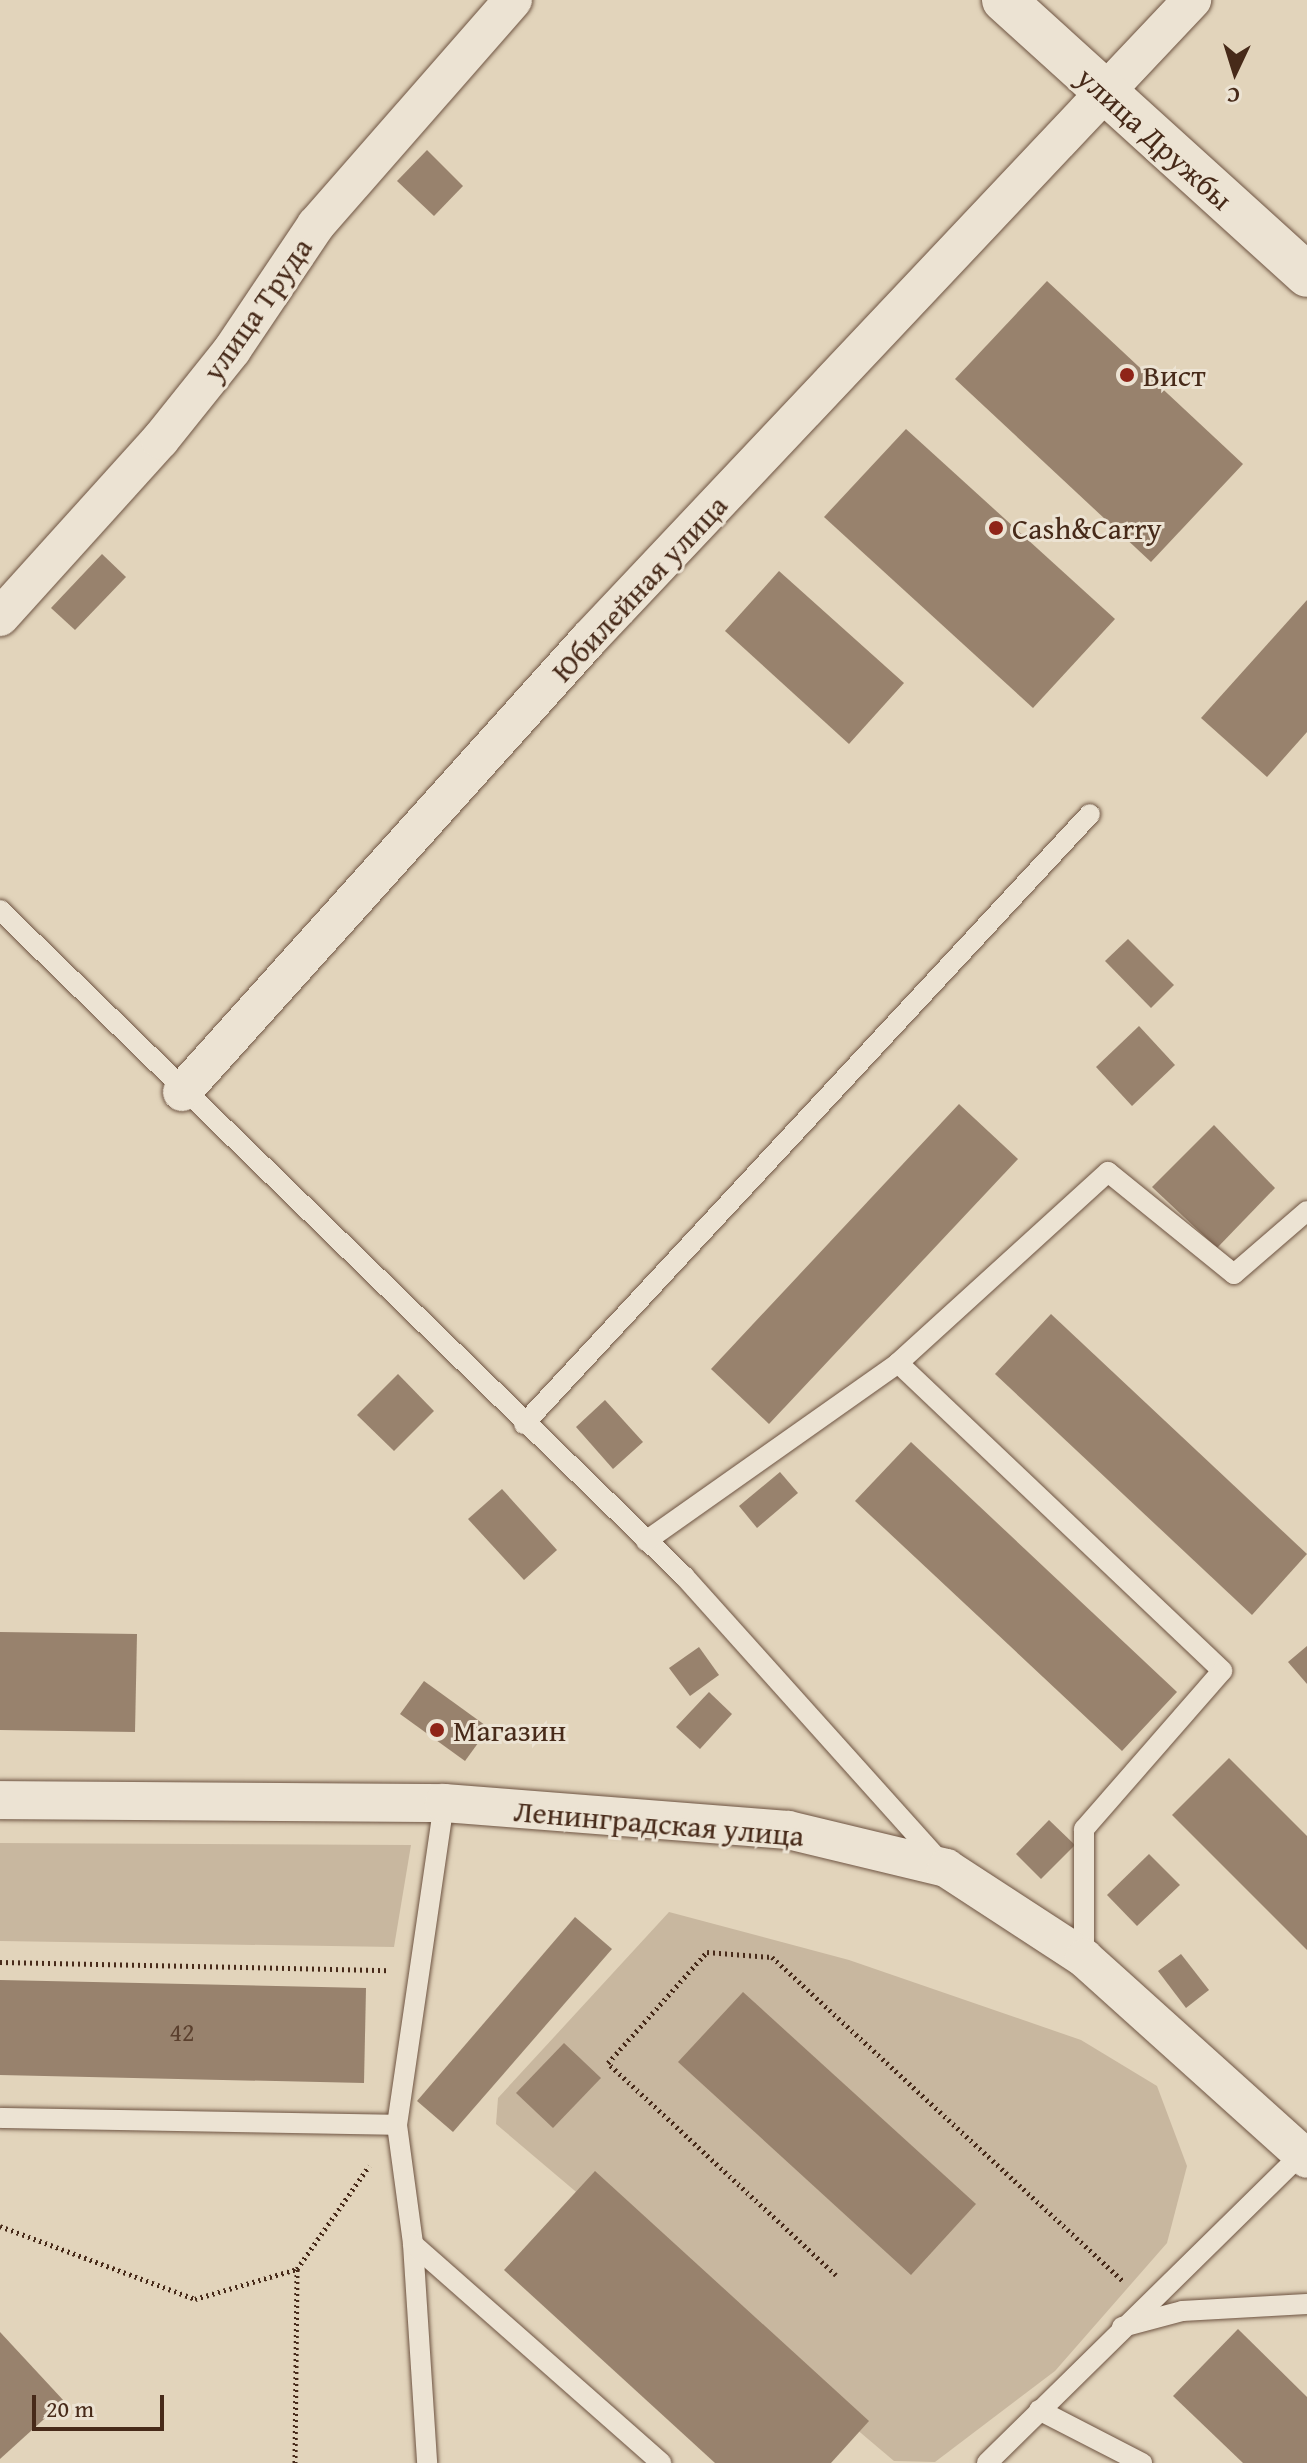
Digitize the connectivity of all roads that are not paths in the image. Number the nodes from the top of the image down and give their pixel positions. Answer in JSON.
{"nodes":[{"id":1,"x":513,"y":0,"type":"edge"},
{"id":2,"x":1004,"y":0,"type":"edge"},
{"id":3,"x":1192,"y":0,"type":"edge"},
{"id":4,"x":1107,"y":94,"type":"junction"},
{"id":5,"x":1307,"y":275,"type":"edge"},
{"id":6,"x":0,"y":617,"type":"edge"},
{"id":7,"x":1090,"y":814,"type":"dead end"},
{"id":8,"x":0,"y":910,"type":"edge"},
{"id":9,"x":182,"y":1092,"type":"junction"},
{"id":10,"x":1307,"y":1211,"type":"edge"},
{"id":11,"x":898,"y":1363,"type":"junction"},
{"id":12,"x":524,"y":1424,"type":"junction"},
{"id":13,"x":646,"y":1541,"type":"junction"},
{"id":14,"x":0,"y":1800,"type":"edge"},
{"id":15,"x":444,"y":1803,"type":"junction"},
{"id":16,"x":946,"y":1868,"type":"junction"},
{"id":17,"x":1084,"y":1958,"type":"junction"},
{"id":18,"x":0,"y":2118,"type":"edge"},
{"id":19,"x":397,"y":2125,"type":"junction"},
{"id":20,"x":1304,"y":2156,"type":"edge"},
{"id":21,"x":413,"y":2244,"type":"junction"},
{"id":22,"x":1307,"y":2304,"type":"edge"},
{"id":23,"x":1121,"y":2327,"type":"junction"},
{"id":24,"x":1039,"y":2410,"type":"junction"},
{"id":25,"x":427,"y":2463,"type":"edge"},
{"id":26,"x":661,"y":2463,"type":"edge"},
{"id":27,"x":987,"y":2463,"type":"edge"},
{"id":28,"x":1142,"y":2463,"type":"edge"}],
"edges":[{"from":1,"to":6,"type":"street","name":"улица Труда"},
{"from":2,"to":4,"type":"street","name":"улица Дружбы"},
{"from":3,"to":4,"type":"street","name":"Юбилейная улица"},
{"from":4,"to":5,"type":"street","name":"улица Дружбы"},
{"from":4,"to":9,"type":"street","name":"Юбилейная улица"},
{"from":7,"to":12,"type":"lane"},
{"from":8,"to":9,"type":"lane"},
{"from":9,"to":12,"type":"lane"},
{"from":10,"to":11,"type":"lane"},
{"from":11,"to":13,"type":"lane"},
{"from":11,"to":17,"type":"lane"},
{"from":12,"to":13,"type":"lane"},
{"from":13,"to":16,"type":"lane"},
{"from":14,"to":15,"type":"street","name":"Ленинградская улица"},
{"from":15,"to":16,"type":"street","name":"Ленинградская улица"},
{"from":15,"to":19,"type":"lane"},
{"from":16,"to":17,"type":"street","name":"Ленинградская улица"},
{"from":17,"to":20,"type":"street","name":"Ленинградская улица"},
{"from":18,"to":19,"type":"lane"},
{"from":19,"to":21,"type":"lane"},
{"from":20,"to":23,"type":"lane"},
{"from":21,"to":25,"type":"lane"},
{"from":21,"to":26,"type":"lane"},
{"from":22,"to":23,"type":"lane"},
{"from":23,"to":24,"type":"lane"},
{"from":24,"to":27,"type":"lane"},
{"from":24,"to":28,"type":"lane"}]}
